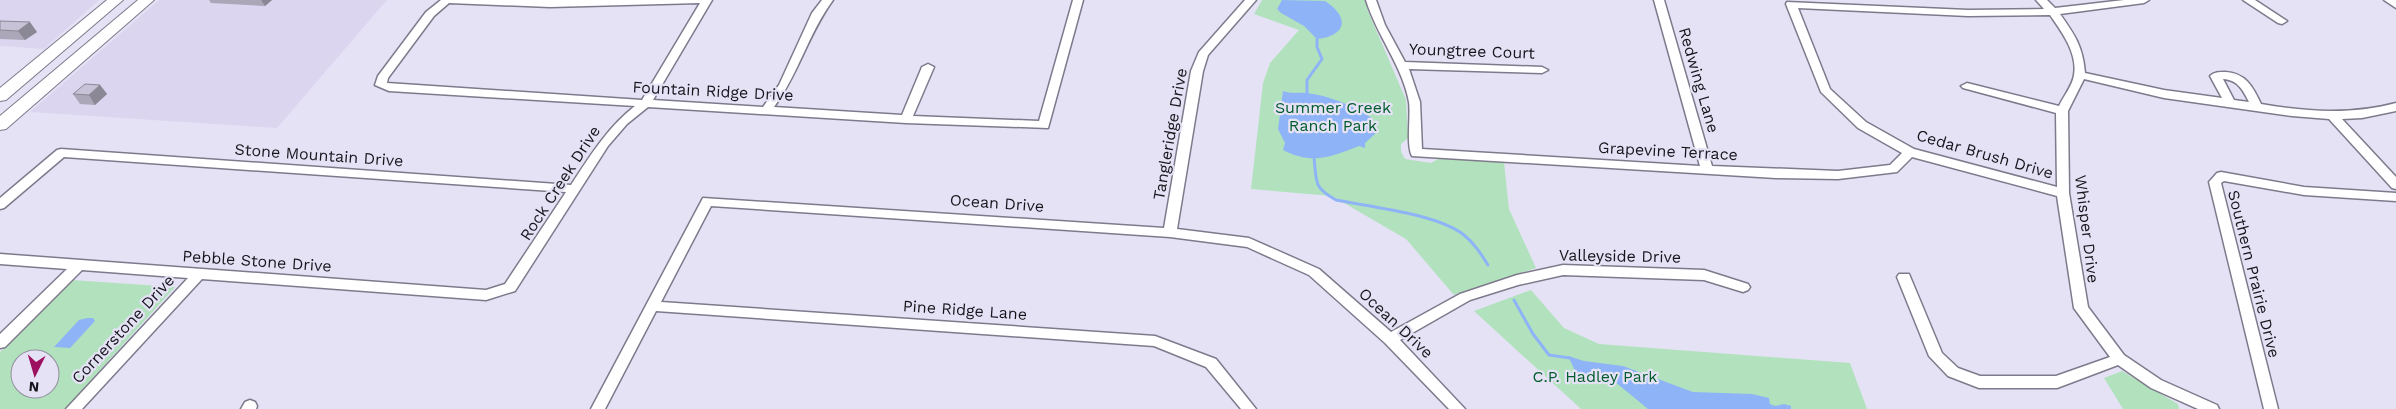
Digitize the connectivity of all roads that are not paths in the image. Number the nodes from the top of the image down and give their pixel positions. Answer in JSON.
{"nodes":[{"id":1,"x":116,"y":0,"type":"edge"},
{"id":2,"x":147,"y":0,"type":"edge"},
{"id":3,"x":448,"y":0,"type":"edge"},
{"id":4,"x":707,"y":0,"type":"edge"},
{"id":5,"x":828,"y":0,"type":"edge"},
{"id":6,"x":1078,"y":0,"type":"edge"},
{"id":7,"x":1251,"y":0,"type":"edge"},
{"id":8,"x":1371,"y":0,"type":"edge"},
{"id":9,"x":1660,"y":0,"type":"edge"},
{"id":10,"x":2041,"y":0,"type":"edge"},
{"id":11,"x":2144,"y":0,"type":"edge"},
{"id":12,"x":2248,"y":0,"type":"edge"},
{"id":13,"x":2389,"y":0,"type":"edge"},
{"id":14,"x":539,"y":2,"type":"edge"},
{"id":15,"x":2396,"y":6,"type":"edge"},
{"id":16,"x":2053,"y":12,"type":"junction"},
{"id":17,"x":2282,"y":21,"type":"dead end"},
{"id":18,"x":1400,"y":65,"type":"junction"},
{"id":19,"x":928,"y":67,"type":"dead end"},
{"id":20,"x":1542,"y":70,"type":"dead end"},
{"id":21,"x":2080,"y":75,"type":"junction"},
{"id":22,"x":1967,"y":86,"type":"dead end"},
{"id":23,"x":0,"y":96,"type":"edge"},
{"id":24,"x":2230,"y":103,"type":"junction"},
{"id":25,"x":645,"y":104,"type":"junction"},
{"id":26,"x":24,"y":105,"type":"junction"},
{"id":27,"x":0,"y":107,"type":"edge"},
{"id":28,"x":2257,"y":107,"type":"junction"},
{"id":29,"x":2396,"y":107,"type":"edge"},
{"id":30,"x":766,"y":111,"type":"junction"},
{"id":31,"x":2062,"y":112,"type":"junction"},
{"id":32,"x":2333,"y":116,"type":"junction"},
{"id":33,"x":906,"y":119,"type":"junction"},
{"id":34,"x":0,"y":125,"type":"edge"},
{"id":35,"x":1910,"y":152,"type":"junction"},
{"id":36,"x":1707,"y":169,"type":"junction"},
{"id":37,"x":2396,"y":185,"type":"edge"},
{"id":38,"x":575,"y":189,"type":"junction"},
{"id":39,"x":2063,"y":193,"type":"junction"},
{"id":40,"x":2396,"y":197,"type":"edge"},
{"id":41,"x":0,"y":205,"type":"edge"},
{"id":42,"x":1170,"y":233,"type":"junction"},
{"id":43,"x":0,"y":259,"type":"edge"},
{"id":44,"x":78,"y":265,"type":"junction"},
{"id":45,"x":199,"y":274,"type":"junction"},
{"id":46,"x":1904,"y":276,"type":"dead end"},
{"id":47,"x":1743,"y":287,"type":"dead end"},
{"id":48,"x":510,"y":288,"type":"joint"},
{"id":49,"x":652,"y":306,"type":"junction"},
{"id":50,"x":1390,"y":339,"type":"junction"},
{"id":51,"x":0,"y":343,"type":"edge"},
{"id":52,"x":2119,"y":359,"type":"junction"},
{"id":53,"x":73,"y":409,"type":"edge"},
{"id":54,"x":598,"y":409,"type":"edge"},
{"id":55,"x":1249,"y":409,"type":"edge"},
{"id":56,"x":1458,"y":409,"type":"edge"},
{"id":57,"x":2212,"y":409,"type":"edge"},
{"id":58,"x":2271,"y":409,"type":"edge"}],
"edges":[{"from":1,"to":23,"type":"main road"},
{"from":2,"to":26,"type":"main road"},
{"from":3,"to":14,"type":"street"},
{"from":3,"to":25,"type":"street","name":"Fountain Ridge Drive"},
{"from":4,"to":14,"type":"street"},
{"from":4,"to":25,"type":"street","name":"Rock Creek Drive"},
{"from":5,"to":30,"type":"street"},
{"from":6,"to":33,"type":"street","name":"Fountain Ridge Drive"},
{"from":7,"to":42,"type":"street","name":"Tangleridge Drive"},
{"from":8,"to":18,"type":"street"},
{"from":9,"to":36,"type":"street","name":"Redwing Lane"},
{"from":10,"to":16,"type":"street"},
{"from":11,"to":16,"type":"street","name":"Cedar Brush Drive"},
{"from":12,"to":17,"type":"street"},
{"from":13,"to":15,"type":"street"},
{"from":16,"to":21,"type":"street"},
{"from":16,"to":35,"type":"street","name":"Cedar Brush Drive"},
{"from":18,"to":20,"type":"street","name":"Youngtree Court"},
{"from":18,"to":36,"type":"street","name":"Grapevine Terrace"},
{"from":19,"to":33,"type":"street"},
{"from":21,"to":24,"type":"street"},
{"from":21,"to":31,"type":"street","name":"Whisper Drive"},
{"from":22,"to":31,"type":"street"},
{"from":24,"to":28,"type":"street"},
{"from":24,"to":28,"type":"street"},
{"from":25,"to":30,"type":"street","name":"Fountain Ridge Drive"},
{"from":25,"to":38,"type":"street","name":"Rock Creek Drive"},
{"from":26,"to":27,"type":"main road"},
{"from":26,"to":34,"type":"main road"},
{"from":28,"to":32,"type":"street"},
{"from":29,"to":32,"type":"street"},
{"from":30,"to":33,"type":"street","name":"Fountain Ridge Drive"},
{"from":31,"to":39,"type":"street","name":"Whisper Drive"},
{"from":32,"to":37,"type":"street"},
{"from":35,"to":36,"type":"street","name":"Grapevine Terrace"},
{"from":35,"to":39,"type":"street","name":"Cedar Brush Drive"},
{"from":38,"to":41,"type":"street","name":"Stone Mountain Drive"},
{"from":38,"to":48,"type":"street","name":"Rock Creek Drive"},
{"from":39,"to":52,"type":"street","name":"Whisper Drive"},
{"from":40,"to":58,"type":"street","name":"Southern Prairie Drive"},
{"from":42,"to":49,"type":"street","name":"Ocean Drive"},
{"from":42,"to":50,"type":"street","name":"Ocean Drive"},
{"from":43,"to":44,"type":"street","name":"Pebble Stone Drive"},
{"from":44,"to":45,"type":"street","name":"Pebble Stone Drive"},
{"from":44,"to":51,"type":"street"},
{"from":45,"to":48,"type":"street","name":"Pebble Stone Drive"},
{"from":45,"to":53,"type":"street","name":"Cornerstone Drive"},
{"from":46,"to":52,"type":"street"},
{"from":47,"to":50,"type":"street","name":"Valleyside Drive"},
{"from":49,"to":54,"type":"street","name":"Ocean Drive"},
{"from":49,"to":55,"type":"street","name":"Pine Ridge Lane"},
{"from":50,"to":56,"type":"street","name":"Ocean Drive"},
{"from":52,"to":57,"type":"street","name":"Whisper Drive"}]}
